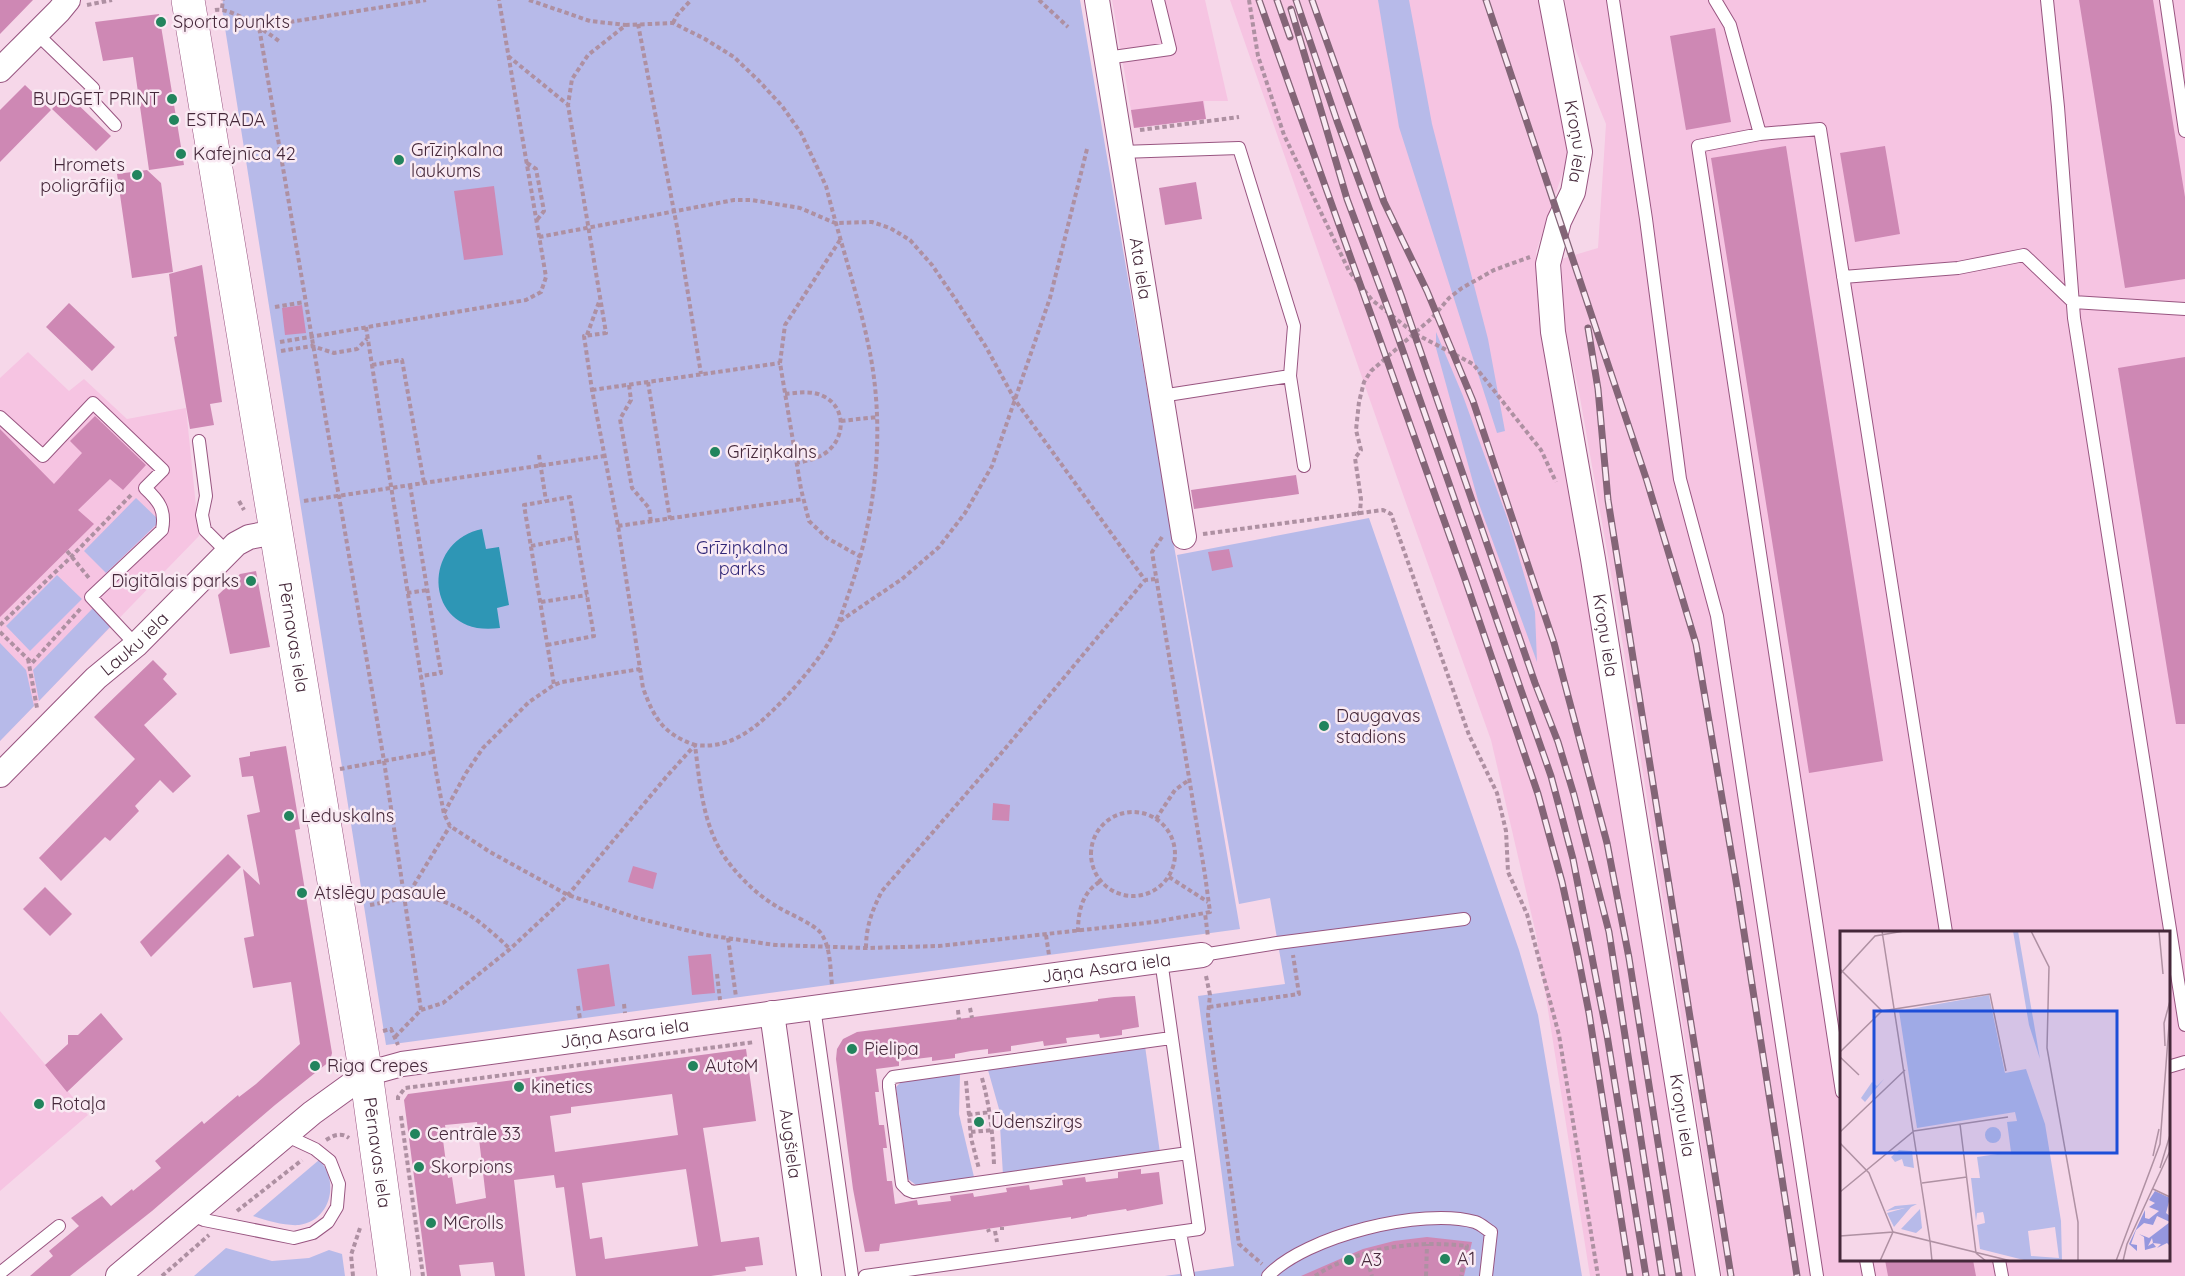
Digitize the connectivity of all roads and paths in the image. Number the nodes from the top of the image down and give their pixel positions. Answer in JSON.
{"nodes":[{"id":1,"x":112,"y":0,"type":"edge"},
{"id":2,"x":188,"y":0,"type":"edge"},
{"id":3,"x":223,"y":0,"type":"edge"},
{"id":4,"x":426,"y":0,"type":"edge"},
{"id":5,"x":499,"y":0,"type":"edge"},
{"id":6,"x":529,"y":0,"type":"edge"},
{"id":7,"x":691,"y":0,"type":"edge"},
{"id":8,"x":1039,"y":0,"type":"edge"},
{"id":9,"x":1096,"y":0,"type":"edge"},
{"id":10,"x":1158,"y":0,"type":"edge"},
{"id":11,"x":1249,"y":0,"type":"edge"},
{"id":12,"x":1551,"y":0,"type":"edge"},
{"id":13,"x":1613,"y":0,"type":"edge"},
{"id":14,"x":1714,"y":0,"type":"edge"},
{"id":15,"x":2047,"y":0,"type":"edge"},
{"id":16,"x":2166,"y":0,"type":"edge"},
{"id":17,"x":76,"y":3,"type":"edge"},
{"id":18,"x":673,"y":23,"type":"junction"},
{"id":19,"x":638,"y":24,"type":"junction"},
{"id":20,"x":626,"y":25,"type":"junction"},
{"id":21,"x":259,"y":27,"type":"junction"},
{"id":22,"x":1068,"y":27,"type":"dead end"},
{"id":23,"x":37,"y":34,"type":"junction"},
{"id":24,"x":279,"y":41,"type":"dead end"},
{"id":25,"x":508,"y":56,"type":"junction"},
{"id":26,"x":1106,"y":58,"type":"junction"},
{"id":27,"x":0,"y":70,"type":"edge"},
{"id":28,"x":568,"y":105,"type":"junction"},
{"id":29,"x":1239,"y":117,"type":"dead end"},
{"id":30,"x":115,"y":125,"type":"dead end"},
{"id":31,"x":2185,"y":131,"type":"edge"},
{"id":32,"x":1760,"y":134,"type":"junction"},
{"id":33,"x":1120,"y":143,"type":"junction"},
{"id":34,"x":1087,"y":149,"type":"dead end"},
{"id":35,"x":526,"y":162,"type":"junction"},
{"id":36,"x":674,"y":212,"type":"junction"},
{"id":37,"x":537,"y":221,"type":"junction"},
{"id":38,"x":835,"y":223,"type":"junction"},
{"id":39,"x":588,"y":228,"type":"junction"},
{"id":40,"x":539,"y":237,"type":"junction"},
{"id":41,"x":840,"y":239,"type":"junction"},
{"id":42,"x":1553,"y":243,"type":"junction"},
{"id":43,"x":1843,"y":277,"type":"junction"},
{"id":44,"x":600,"y":301,"type":"junction"},
{"id":45,"x":304,"y":302,"type":"junction"},
{"id":46,"x":2073,"y":302,"type":"junction"},
{"id":47,"x":275,"y":307,"type":"dead end"},
{"id":48,"x":2185,"y":309,"type":"edge"},
{"id":49,"x":366,"y":327,"type":"junction"},
{"id":50,"x":1414,"y":333,"type":"junction"},
{"id":51,"x":311,"y":336,"type":"junction"},
{"id":52,"x":587,"y":336,"type":"junction"},
{"id":53,"x":368,"y":338,"type":"junction"},
{"id":54,"x":280,"y":342,"type":"dead end"},
{"id":55,"x":312,"y":346,"type":"junction"},
{"id":56,"x":281,"y":351,"type":"dead end"},
{"id":57,"x":780,"y":363,"type":"junction"},
{"id":58,"x":372,"y":365,"type":"junction"},
{"id":59,"x":701,"y":374,"type":"junction"},
{"id":60,"x":1290,"y":376,"type":"junction"},
{"id":61,"x":648,"y":382,"type":"junction"},
{"id":62,"x":629,"y":385,"type":"junction"},
{"id":63,"x":592,"y":390,"type":"junction"},
{"id":64,"x":785,"y":394,"type":"junction"},
{"id":65,"x":1161,"y":396,"type":"junction"},
{"id":66,"x":1015,"y":400,"type":"junction"},
{"id":67,"x":0,"y":417,"type":"edge"},
{"id":68,"x":877,"y":417,"type":"junction"},
{"id":69,"x":842,"y":421,"type":"junction"},
{"id":70,"x":199,"y":441,"type":"dead end"},
{"id":71,"x":539,"y":455,"type":"dead end"},
{"id":72,"x":604,"y":456,"type":"junction"},
{"id":73,"x":797,"y":463,"type":"junction"},
{"id":74,"x":541,"y":465,"type":"junction"},
{"id":75,"x":1304,"y":466,"type":"dead end"},
{"id":76,"x":424,"y":483,"type":"junction"},
{"id":77,"x":410,"y":485,"type":"junction"},
{"id":78,"x":391,"y":487,"type":"junction"},
{"id":79,"x":145,"y":488,"type":"junction"},
{"id":80,"x":1560,"y":490,"type":"dead end"},
{"id":81,"x":337,"y":496,"type":"junction"},
{"id":82,"x":803,"y":499,"type":"junction"},
{"id":83,"x":239,"y":501,"type":"dead end"},
{"id":84,"x":304,"y":501,"type":"dead end"},
{"id":85,"x":546,"y":501,"type":"junction"},
{"id":86,"x":244,"y":510,"type":"dead end"},
{"id":87,"x":1179,"y":511,"type":"junction"},
{"id":88,"x":1356,"y":514,"type":"junction"},
{"id":89,"x":670,"y":519,"type":"junction"},
{"id":90,"x":651,"y":522,"type":"junction"},
{"id":91,"x":618,"y":526,"type":"junction"},
{"id":92,"x":276,"y":532,"type":"junction"},
{"id":93,"x":577,"y":537,"type":"junction"},
{"id":94,"x":1184,"y":537,"type":"joint"},
{"id":95,"x":531,"y":546,"type":"junction"},
{"id":96,"x":67,"y":551,"type":"dead end"},
{"id":97,"x":227,"y":552,"type":"junction"},
{"id":98,"x":71,"y":557,"type":"junction"},
{"id":99,"x":861,"y":557,"type":"junction"},
{"id":100,"x":1155,"y":579,"type":"junction"},
{"id":101,"x":1145,"y":580,"type":"junction"},
{"id":102,"x":428,"y":590,"type":"junction"},
{"id":103,"x":95,"y":593,"type":"junction"},
{"id":104,"x":407,"y":593,"type":"junction"},
{"id":105,"x":586,"y":595,"type":"junction"},
{"id":106,"x":541,"y":602,"type":"junction"},
{"id":107,"x":839,"y":621,"type":"junction"},
{"id":108,"x":0,"y":625,"type":"edge"},
{"id":109,"x":0,"y":632,"type":"edge"},
{"id":110,"x":136,"y":645,"type":"junction"},
{"id":111,"x":547,"y":645,"type":"junction"},
{"id":112,"x":27,"y":658,"type":"junction"},
{"id":113,"x":640,"y":669,"type":"junction"},
{"id":114,"x":421,"y":676,"type":"junction"},
{"id":115,"x":554,"y":685,"type":"junction"},
{"id":116,"x":37,"y":708,"type":"dead end"},
{"id":117,"x":695,"y":745,"type":"junction"},
{"id":118,"x":433,"y":752,"type":"junction"},
{"id":119,"x":384,"y":761,"type":"junction"},
{"id":120,"x":316,"y":773,"type":"junction"},
{"id":121,"x":0,"y":775,"type":"edge"},
{"id":122,"x":1189,"y":780,"type":"junction"},
{"id":123,"x":444,"y":814,"type":"junction"},
{"id":124,"x":1156,"y":819,"type":"junction"},
{"id":125,"x":450,"y":826,"type":"junction"},
{"id":126,"x":1169,"y":876,"type":"junction"},
{"id":127,"x":1101,"y":881,"type":"junction"},
{"id":128,"x":568,"y":895,"type":"junction"},
{"id":129,"x":406,"y":898,"type":"junction"},
{"id":130,"x":1209,"y":903,"type":"junction"},
{"id":131,"x":370,"y":905,"type":"dead end"},
{"id":132,"x":1204,"y":913,"type":"junction"},
{"id":133,"x":1464,"y":920,"type":"dead end"},
{"id":134,"x":1946,"y":931,"type":"edge"},
{"id":135,"x":1078,"y":932,"type":"junction"},
{"id":136,"x":728,"y":938,"type":"junction"},
{"id":137,"x":1291,"y":941,"type":"junction"},
{"id":138,"x":827,"y":947,"type":"junction"},
{"id":139,"x":866,"y":948,"type":"junction"},
{"id":140,"x":510,"y":949,"type":"junction"},
{"id":141,"x":1202,"y":955,"type":"junction"},
{"id":142,"x":1161,"y":960,"type":"junction"},
{"id":143,"x":717,"y":974,"type":"dead end"},
{"id":144,"x":832,"y":991,"type":"dead end"},
{"id":145,"x":737,"y":1004,"type":"dead end"},
{"id":146,"x":721,"y":1006,"type":"dead end"},
{"id":147,"x":814,"y":1007,"type":"junction"},
{"id":148,"x":1209,"y":1007,"type":"junction"},
{"id":149,"x":421,"y":1010,"type":"junction"},
{"id":150,"x":772,"y":1013,"type":"junction"},
{"id":151,"x":2185,"y":1025,"type":"edge"},
{"id":152,"x":374,"y":1032,"type":"dead end"},
{"id":153,"x":395,"y":1037,"type":"junction"},
{"id":154,"x":1171,"y":1038,"type":"junction"},
{"id":155,"x":763,"y":1041,"type":"dead end"},
{"id":156,"x":400,"y":1050,"type":"dead end"},
{"id":157,"x":2185,"y":1062,"type":"edge"},
{"id":158,"x":979,"y":1064,"type":"junction"},
{"id":159,"x":966,"y":1066,"type":"junction"},
{"id":160,"x":2170,"y":1067,"type":"edge"},
{"id":161,"x":366,"y":1074,"type":"junction"},
{"id":162,"x":1840,"y":1079,"type":"edge"},
{"id":163,"x":990,"y":1112,"type":"junction"},
{"id":164,"x":968,"y":1115,"type":"junction"},
{"id":165,"x":993,"y":1130,"type":"junction"},
{"id":166,"x":970,"y":1132,"type":"junction"},
{"id":167,"x":285,"y":1135,"type":"junction"},
{"id":168,"x":350,"y":1139,"type":"dead end"},
{"id":169,"x":315,"y":1149,"type":"junction"},
{"id":170,"x":1188,"y":1153,"type":"junction"},
{"id":171,"x":995,"y":1180,"type":"junction"},
{"id":172,"x":981,"y":1182,"type":"junction"},
{"id":173,"x":192,"y":1215,"type":"junction"},
{"id":174,"x":224,"y":1222,"type":"junction"},
{"id":175,"x":362,"y":1223,"type":"dead end"},
{"id":176,"x":59,"y":1226,"type":"dead end"},
{"id":177,"x":1180,"y":1232,"type":"junction"},
{"id":178,"x":1427,"y":1244,"type":"junction"},
{"id":179,"x":1365,"y":1253,"type":"junction"},
{"id":180,"x":1866,"y":1261,"type":"edge"},
{"id":181,"x":1999,"y":1261,"type":"edge"},
{"id":182,"x":0,"y":1273,"type":"edge"},
{"id":183,"x":1270,"y":1274,"type":"edge"},
{"id":184,"x":885,"y":1275,"type":"edge"},
{"id":185,"x":118,"y":1276,"type":"edge"},
{"id":186,"x":162,"y":1276,"type":"edge"},
{"id":187,"x":354,"y":1276,"type":"edge"},
{"id":188,"x":394,"y":1276,"type":"edge"},
{"id":189,"x":423,"y":1276,"type":"edge"},
{"id":190,"x":809,"y":1276,"type":"edge"},
{"id":191,"x":852,"y":1276,"type":"edge"},
{"id":192,"x":865,"y":1276,"type":"edge"},
{"id":193,"x":1188,"y":1276,"type":"edge"},
{"id":194,"x":1315,"y":1276,"type":"edge"},
{"id":195,"x":1372,"y":1276,"type":"edge"},
{"id":196,"x":1426,"y":1276,"type":"edge"},
{"id":197,"x":1461,"y":1276,"type":"edge"},
{"id":198,"x":1486,"y":1276,"type":"edge"},
{"id":199,"x":1598,"y":1276,"type":"edge"},
{"id":200,"x":1708,"y":1276,"type":"edge"},
{"id":201,"x":1817,"y":1276,"type":"edge"},
{"id":202,"x":1869,"y":1276,"type":"edge"},
{"id":203,"x":2002,"y":1276,"type":"edge"}],
"edges":[{"from":1,"to":17,"type":"path"},
{"from":2,"to":92,"type":"main road","name":"Pērnavas iela"},
{"from":3,"to":21,"type":"path"},
{"from":4,"to":21,"type":"path"},
{"from":5,"to":25,"type":"path"},
{"from":6,"to":20,"type":"path"},
{"from":7,"to":18,"type":"path"},
{"from":8,"to":22,"type":"path"},
{"from":9,"to":26,"type":"street","name":"Ata iela"},
{"from":10,"to":26,"type":"lane"},
{"from":11,"to":50,"type":"path"},
{"from":12,"to":42,"type":"street","name":"Kroņu iela"},
{"from":13,"to":201,"type":"lane"},
{"from":14,"to":32,"type":"lane"},
{"from":15,"to":46,"type":"lane"},
{"from":16,"to":31,"type":"lane"},
{"from":17,"to":23,"type":"street"},
{"from":18,"to":19,"type":"path"},
{"from":18,"to":38,"type":"path"},
{"from":19,"to":20,"type":"path"},
{"from":19,"to":36,"type":"path"},
{"from":20,"to":28,"type":"path"},
{"from":21,"to":24,"type":"path"},
{"from":21,"to":45,"type":"path"},
{"from":23,"to":27,"type":"street"},
{"from":23,"to":30,"type":"lane"},
{"from":25,"to":28,"type":"path"},
{"from":25,"to":35,"type":"path"},
{"from":26,"to":33,"type":"street","name":"Ata iela"},
{"from":28,"to":39,"type":"path"},
{"from":29,"to":33,"type":"path"},
{"from":32,"to":43,"type":"lane"},
{"from":32,"to":162,"type":"lane"},
{"from":33,"to":60,"type":"lane"},
{"from":33,"to":65,"type":"street","name":"Ata iela"},
{"from":34,"to":66,"type":"path"},
{"from":35,"to":37,"type":"path"},
{"from":35,"to":37,"type":"path"},
{"from":36,"to":38,"type":"path"},
{"from":36,"to":39,"type":"path"},
{"from":36,"to":59,"type":"path"},
{"from":37,"to":40,"type":"path"},
{"from":38,"to":41,"type":"path"},
{"from":38,"to":66,"type":"path"},
{"from":39,"to":40,"type":"path"},
{"from":39,"to":44,"type":"path"},
{"from":40,"to":49,"type":"path"},
{"from":41,"to":57,"type":"path"},
{"from":41,"to":68,"type":"path"},
{"from":42,"to":50,"type":"path"},
{"from":42,"to":200,"type":"street","name":"Kroņu iela"},
{"from":43,"to":46,"type":"lane"},
{"from":43,"to":134,"type":"lane"},
{"from":44,"to":52,"type":"path"},
{"from":44,"to":52,"type":"path"},
{"from":45,"to":47,"type":"path"},
{"from":45,"to":51,"type":"path"},
{"from":46,"to":48,"type":"lane"},
{"from":46,"to":151,"type":"lane"},
{"from":49,"to":51,"type":"path"},
{"from":49,"to":53,"type":"path"},
{"from":50,"to":80,"type":"path"},
{"from":50,"to":88,"type":"path"},
{"from":51,"to":54,"type":"path"},
{"from":51,"to":55,"type":"path"},
{"from":52,"to":63,"type":"path"},
{"from":53,"to":55,"type":"path"},
{"from":53,"to":58,"type":"path"},
{"from":55,"to":56,"type":"path"},
{"from":55,"to":81,"type":"path"},
{"from":57,"to":59,"type":"path"},
{"from":57,"to":64,"type":"path"},
{"from":58,"to":76,"type":"path"},
{"from":58,"to":78,"type":"path"},
{"from":59,"to":61,"type":"path"},
{"from":60,"to":65,"type":"lane"},
{"from":60,"to":75,"type":"lane"},
{"from":61,"to":62,"type":"path"},
{"from":61,"to":89,"type":"path"},
{"from":62,"to":63,"type":"path"},
{"from":62,"to":90,"type":"path"},
{"from":63,"to":72,"type":"path"},
{"from":64,"to":69,"type":"path"},
{"from":64,"to":73,"type":"path"},
{"from":65,"to":87,"type":"street","name":"Ata iela"},
{"from":66,"to":101,"type":"path"},
{"from":66,"to":107,"type":"path"},
{"from":67,"to":79,"type":"lane"},
{"from":68,"to":69,"type":"path"},
{"from":68,"to":99,"type":"path"},
{"from":69,"to":73,"type":"path"},
{"from":70,"to":97,"type":"lane"},
{"from":71,"to":74,"type":"path"},
{"from":72,"to":74,"type":"path"},
{"from":72,"to":91,"type":"path"},
{"from":73,"to":82,"type":"path"},
{"from":74,"to":76,"type":"path"},
{"from":74,"to":85,"type":"path"},
{"from":76,"to":77,"type":"path"},
{"from":77,"to":78,"type":"path"},
{"from":77,"to":102,"type":"path"},
{"from":78,"to":81,"type":"path"},
{"from":78,"to":104,"type":"path"},
{"from":79,"to":98,"type":"path"},
{"from":79,"to":103,"type":"lane"},
{"from":81,"to":84,"type":"path"},
{"from":81,"to":119,"type":"path"},
{"from":82,"to":89,"type":"path"},
{"from":82,"to":99,"type":"path"},
{"from":83,"to":86,"type":"path"},
{"from":85,"to":93,"type":"path"},
{"from":85,"to":95,"type":"path"},
{"from":87,"to":94,"type":"street","name":"Ata iela"},
{"from":87,"to":100,"type":"path"},
{"from":88,"to":94,"type":"path"},
{"from":88,"to":199,"type":"path"},
{"from":89,"to":90,"type":"path"},
{"from":90,"to":91,"type":"path"},
{"from":91,"to":113,"type":"path"},
{"from":92,"to":97,"type":"street","name":"Lauku iela"},
{"from":92,"to":120,"type":"main road","name":"Pērnavas iela"},
{"from":93,"to":95,"type":"path"},
{"from":93,"to":105,"type":"path"},
{"from":95,"to":106,"type":"path"},
{"from":96,"to":98,"type":"path"},
{"from":97,"to":110,"type":"street","name":"Lauku iela"},
{"from":98,"to":103,"type":"path"},
{"from":98,"to":108,"type":"path"},
{"from":99,"to":107,"type":"path"},
{"from":100,"to":101,"type":"path"},
{"from":100,"to":122,"type":"path"},
{"from":101,"to":139,"type":"path"},
{"from":102,"to":104,"type":"path"},
{"from":102,"to":114,"type":"path"},
{"from":103,"to":110,"type":"lane"},
{"from":103,"to":112,"type":"path"},
{"from":104,"to":114,"type":"path"},
{"from":105,"to":106,"type":"path"},
{"from":105,"to":111,"type":"path"},
{"from":106,"to":111,"type":"path"},
{"from":107,"to":117,"type":"path"},
{"from":109,"to":112,"type":"path"},
{"from":110,"to":121,"type":"street","name":"Lauku iela"},
{"from":111,"to":115,"type":"path"},
{"from":112,"to":116,"type":"path"},
{"from":113,"to":115,"type":"path"},
{"from":113,"to":117,"type":"path"},
{"from":114,"to":118,"type":"path"},
{"from":115,"to":123,"type":"path"},
{"from":117,"to":128,"type":"path"},
{"from":117,"to":138,"type":"path"},
{"from":118,"to":119,"type":"path"},
{"from":118,"to":123,"type":"path"},
{"from":119,"to":120,"type":"path"},
{"from":119,"to":129,"type":"path"},
{"from":120,"to":161,"type":"main road","name":"Pērnavas iela"},
{"from":122,"to":124,"type":"path"},
{"from":122,"to":130,"type":"path"},
{"from":123,"to":125,"type":"path"},
{"from":124,"to":126,"type":"path"},
{"from":124,"to":127,"type":"path"},
{"from":125,"to":128,"type":"path"},
{"from":125,"to":129,"type":"path"},
{"from":126,"to":127,"type":"path"},
{"from":126,"to":130,"type":"path"},
{"from":127,"to":135,"type":"path"},
{"from":128,"to":136,"type":"path"},
{"from":128,"to":140,"type":"path"},
{"from":129,"to":131,"type":"path"},
{"from":129,"to":140,"type":"path"},
{"from":129,"to":149,"type":"path"},
{"from":130,"to":132,"type":"path"},
{"from":132,"to":135,"type":"path"},
{"from":132,"to":141,"type":"path"},
{"from":133,"to":137,"type":"lane"},
{"from":135,"to":139,"type":"path"},
{"from":136,"to":138,"type":"path"},
{"from":136,"to":145,"type":"path"},
{"from":137,"to":141,"type":"lane"},
{"from":137,"to":148,"type":"path"},
{"from":138,"to":139,"type":"path"},
{"from":138,"to":144,"type":"path"},
{"from":140,"to":149,"type":"path"},
{"from":141,"to":142,"type":"street","name":"Jāņa Asara iela"},
{"from":141,"to":148,"type":"path"},
{"from":142,"to":147,"type":"street","name":"Jāņa Asara iela"},
{"from":142,"to":154,"type":"lane"},
{"from":143,"to":146,"type":"path"},
{"from":147,"to":150,"type":"street","name":"Jāņa Asara iela"},
{"from":147,"to":191,"type":"lane"},
{"from":148,"to":183,"type":"path"},
{"from":149,"to":153,"type":"path"},
{"from":150,"to":161,"type":"street","name":"Jāņa Asara iela"},
{"from":150,"to":190,"type":"street","name":"Augšiela"},
{"from":152,"to":153,"type":"path"},
{"from":153,"to":156,"type":"path"},
{"from":154,"to":158,"type":"lane"},
{"from":154,"to":170,"type":"lane"},
{"from":155,"to":189,"type":"path"},
{"from":157,"to":160,"type":"lane"},
{"from":158,"to":159,"type":"lane"},
{"from":158,"to":163,"type":"path"},
{"from":159,"to":164,"type":"path"},
{"from":159,"to":172,"type":"lane"},
{"from":161,"to":167,"type":"street","name":"Jāņa Asara iela"},
{"from":161,"to":188,"type":"main road","name":"Pērnavas iela"},
{"from":163,"to":164,"type":"path"},
{"from":163,"to":165,"type":"path"},
{"from":164,"to":166,"type":"path"},
{"from":165,"to":166,"type":"path"},
{"from":165,"to":171,"type":"path"},
{"from":166,"to":172,"type":"path"},
{"from":167,"to":169,"type":"lane"},
{"from":167,"to":173,"type":"street","name":"Jāņa Asara iela"},
{"from":168,"to":169,"type":"path"},
{"from":169,"to":174,"type":"path"},
{"from":169,"to":174,"type":"lane"},
{"from":170,"to":171,"type":"lane"},
{"from":170,"to":177,"type":"lane"},
{"from":171,"to":172,"type":"lane"},
{"from":173,"to":174,"type":"lane"},
{"from":173,"to":185,"type":"street","name":"Jāņa Asara iela"},
{"from":174,"to":186,"type":"path"},
{"from":175,"to":187,"type":"path"},
{"from":176,"to":182,"type":"lane"},
{"from":177,"to":184,"type":"lane"},
{"from":177,"to":193,"type":"lane"},
{"from":178,"to":179,"type":"path"},
{"from":178,"to":196,"type":"path"},
{"from":178,"to":197,"type":"path"},
{"from":179,"to":194,"type":"path"},
{"from":179,"to":195,"type":"path"},
{"from":180,"to":202,"type":"lane"},
{"from":181,"to":203,"type":"lane"},
{"from":183,"to":198,"type":"lane"},
{"from":184,"to":192,"type":"lane"}]}
